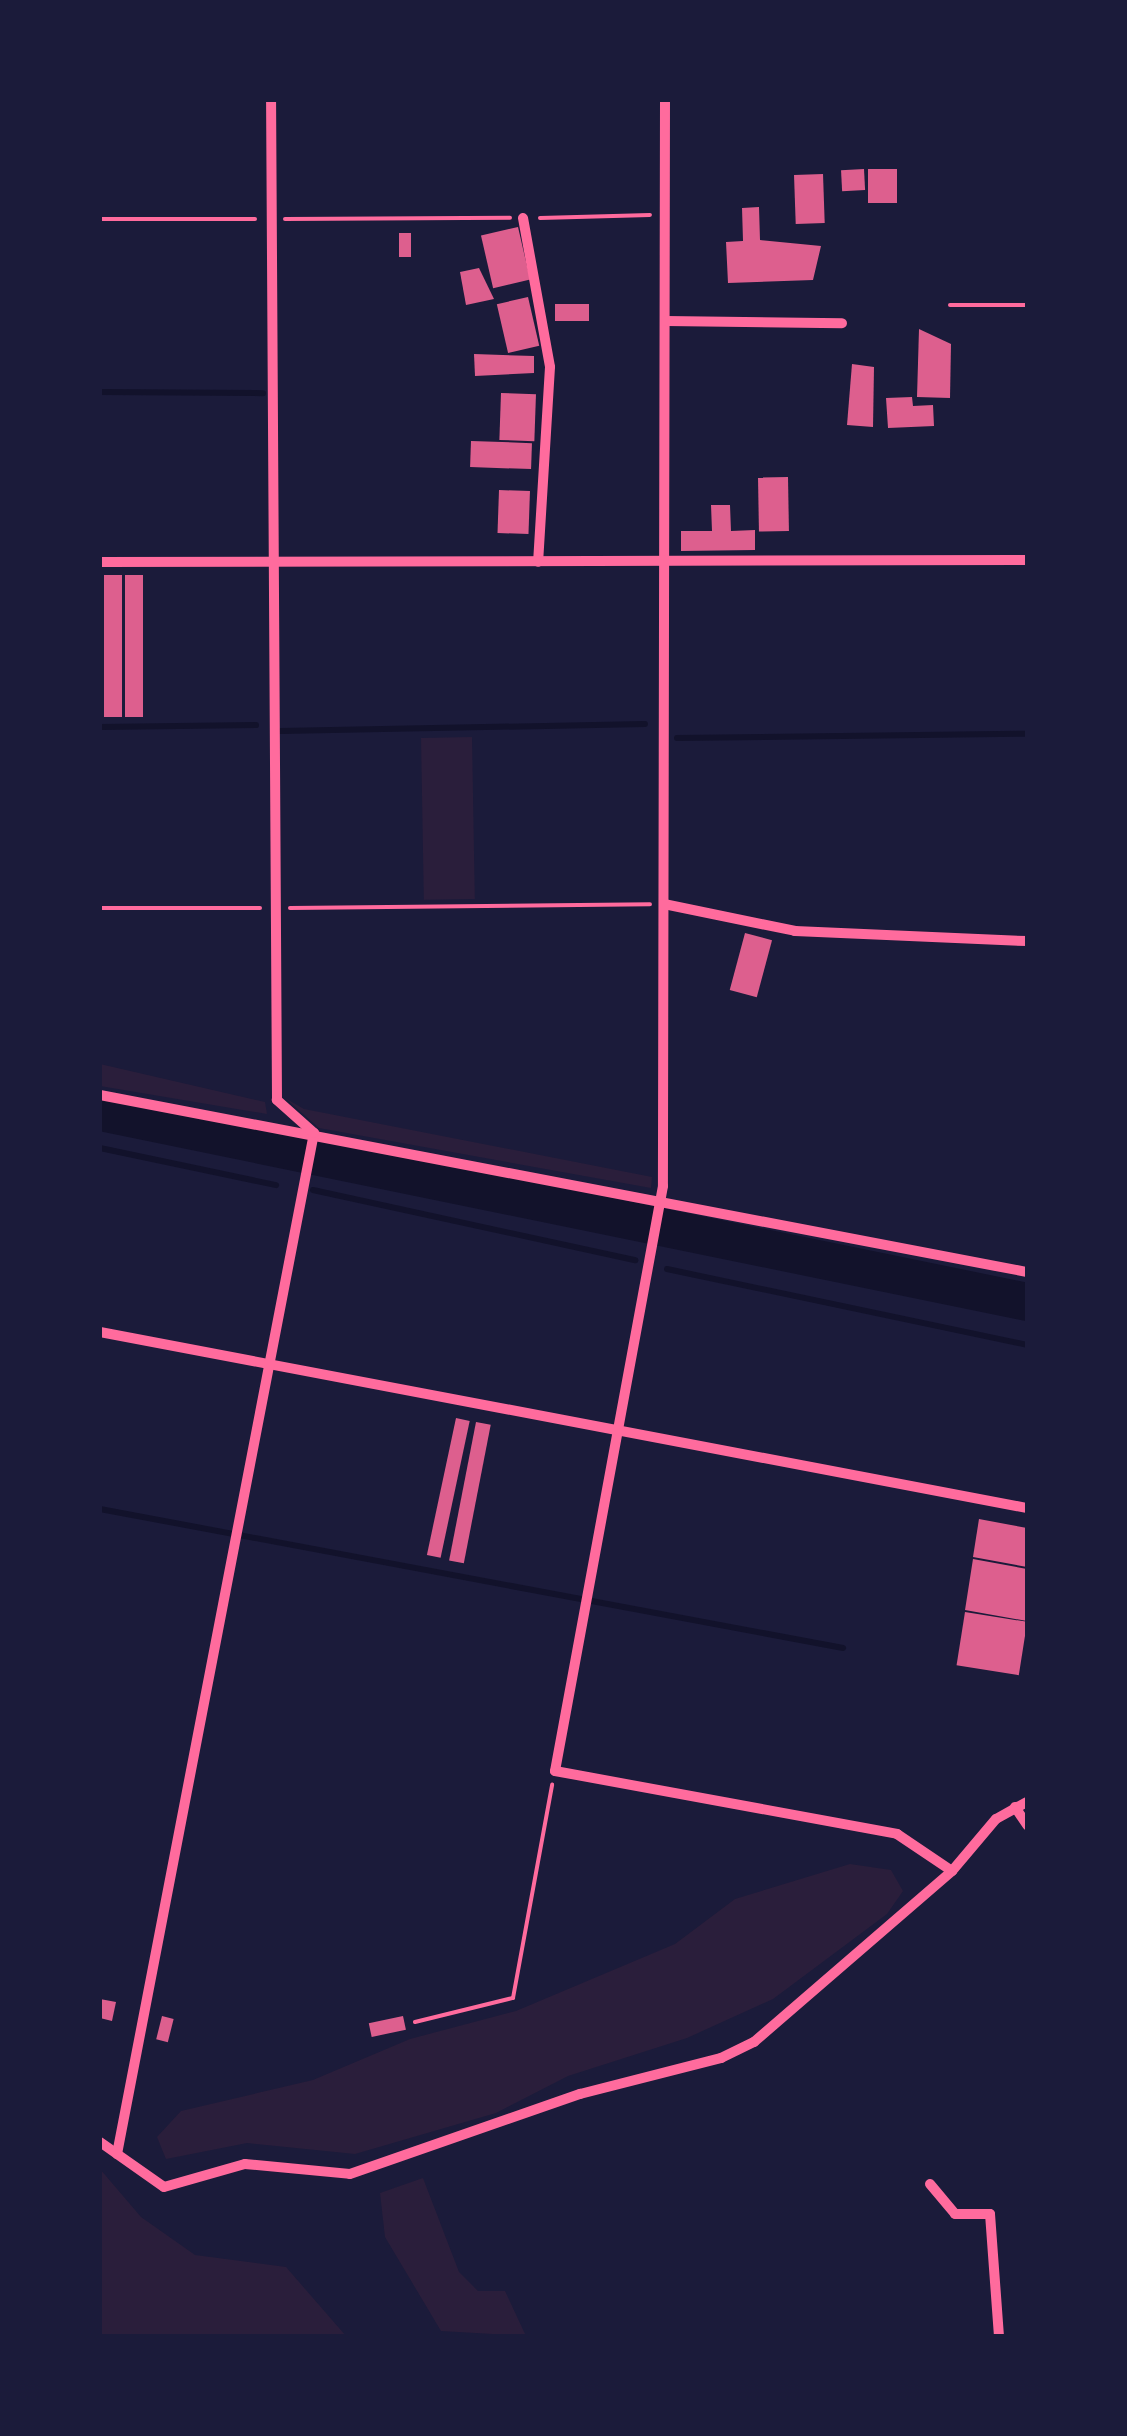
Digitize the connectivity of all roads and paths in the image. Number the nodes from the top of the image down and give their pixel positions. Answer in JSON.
{"nodes":[{"id":1,"x":270,"y":100,"type":"edge"},
{"id":2,"x":666,"y":100,"type":"edge"},
{"id":3,"x":666,"y":214,"type":"junction"},
{"id":4,"x":524,"y":218,"type":"junction"},
{"id":5,"x":100,"y":219,"type":"edge"},
{"id":6,"x":272,"y":219,"type":"junction"},
{"id":7,"x":1027,"y":304,"type":"edge"},
{"id":8,"x":950,"y":305,"type":"dead end"},
{"id":9,"x":666,"y":322,"type":"junction"},
{"id":10,"x":842,"y":323,"type":"dead end"},
{"id":11,"x":1027,"y":560,"type":"edge"},
{"id":12,"x":271,"y":561,"type":"junction"},
{"id":13,"x":100,"y":562,"type":"edge"},
{"id":14,"x":538,"y":562,"type":"junction"},
{"id":15,"x":664,"y":562,"type":"junction"},
{"id":16,"x":664,"y":904,"type":"junction"},
{"id":17,"x":100,"y":908,"type":"edge"},
{"id":18,"x":274,"y":908,"type":"junction"},
{"id":19,"x":1027,"y":941,"type":"edge"},
{"id":20,"x":100,"y":1094,"type":"edge"},
{"id":21,"x":313,"y":1137,"type":"junction"},
{"id":22,"x":660,"y":1206,"type":"junction"},
{"id":23,"x":1027,"y":1272,"type":"edge"},
{"id":24,"x":100,"y":1332,"type":"edge"},
{"id":25,"x":272,"y":1366,"type":"junction"},
{"id":26,"x":620,"y":1430,"type":"junction"},
{"id":27,"x":1027,"y":1508,"type":"edge"},
{"id":28,"x":555,"y":1771,"type":"junction"},
{"id":29,"x":1027,"y":1802,"type":"edge"},
{"id":30,"x":1015,"y":1807,"type":"junction"},
{"id":31,"x":1027,"y":1825,"type":"edge"},
{"id":32,"x":952,"y":1871,"type":"junction"},
{"id":33,"x":415,"y":2022,"type":"dead end"},
{"id":34,"x":100,"y":2142,"type":"edge"},
{"id":35,"x":117,"y":2154,"type":"junction"},
{"id":36,"x":930,"y":2184,"type":"dead end"},
{"id":37,"x":999,"y":2336,"type":"edge"}],
"edges":[{"from":1,"to":6,"type":"street"},
{"from":2,"to":3,"type":"street"},
{"from":3,"to":4,"type":"path"},
{"from":3,"to":9,"type":"street"},
{"from":4,"to":6,"type":"path"},
{"from":4,"to":14,"type":"street"},
{"from":5,"to":6,"type":"path"},
{"from":6,"to":12,"type":"street"},
{"from":7,"to":8,"type":"path"},
{"from":9,"to":10,"type":"street"},
{"from":9,"to":15,"type":"street"},
{"from":11,"to":15,"type":"street"},
{"from":12,"to":13,"type":"street"},
{"from":12,"to":14,"type":"street"},
{"from":12,"to":18,"type":"street"},
{"from":14,"to":15,"type":"street"},
{"from":15,"to":16,"type":"street"},
{"from":16,"to":18,"type":"path"},
{"from":16,"to":19,"type":"street"},
{"from":16,"to":22,"type":"street"},
{"from":17,"to":18,"type":"path"},
{"from":18,"to":21,"type":"street"},
{"from":20,"to":21,"type":"street"},
{"from":21,"to":22,"type":"street"},
{"from":21,"to":25,"type":"street"},
{"from":22,"to":23,"type":"street"},
{"from":22,"to":26,"type":"street"},
{"from":24,"to":25,"type":"street"},
{"from":25,"to":26,"type":"street"},
{"from":25,"to":35,"type":"street"},
{"from":26,"to":27,"type":"street"},
{"from":26,"to":28,"type":"street"},
{"from":28,"to":32,"type":"street"},
{"from":28,"to":33,"type":"path"},
{"from":29,"to":30,"type":"street"},
{"from":30,"to":31,"type":"street"},
{"from":30,"to":32,"type":"street"},
{"from":32,"to":35,"type":"street"},
{"from":34,"to":35,"type":"street"},
{"from":36,"to":37,"type":"street"}]}
